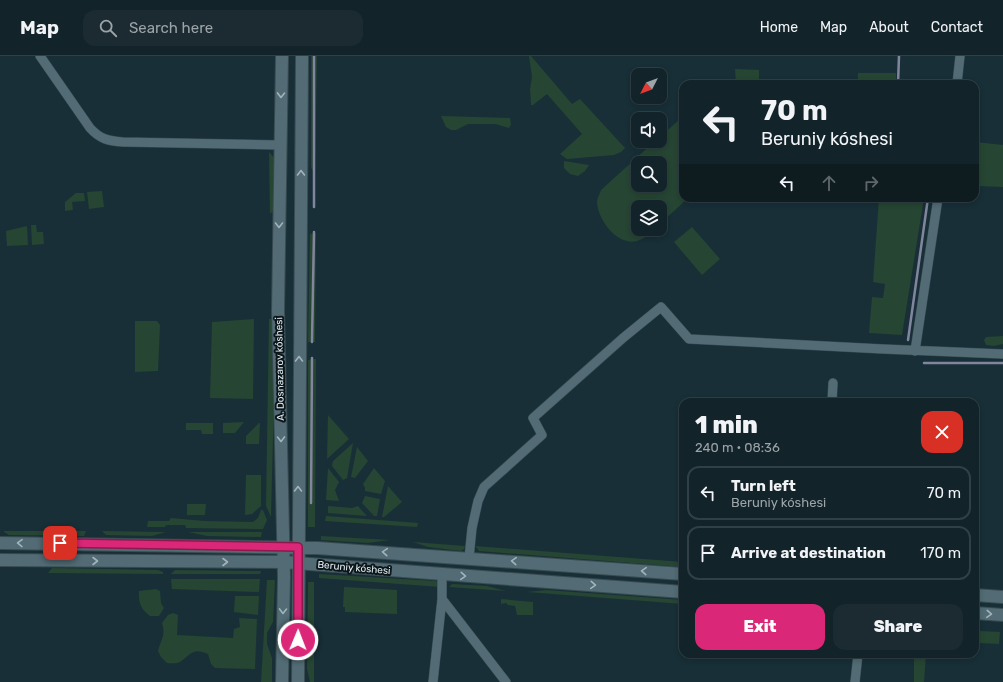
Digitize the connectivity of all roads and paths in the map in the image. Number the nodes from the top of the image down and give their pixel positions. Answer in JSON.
{"nodes":[{"id":1,"x":40,"y":56,"type":"edge"},
{"id":2,"x":282,"y":56,"type":"edge"},
{"id":3,"x":302,"y":56,"type":"edge"},
{"id":4,"x":960,"y":56,"type":"edge"},
{"id":5,"x":957,"y":80,"type":"edge"},
{"id":6,"x":280,"y":145,"type":"junction"},
{"id":7,"x":937,"y":202,"type":"edge"},
{"id":8,"x":915,"y":351,"type":"junction"},
{"id":9,"x":1003,"y":354,"type":"edge"},
{"id":10,"x":832,"y":383,"type":"dead end"},
{"id":11,"x":832,"y":398,"type":"edge"},
{"id":12,"x":298,"y":519,"type":"junction"},
{"id":13,"x":282,"y":520,"type":"junction"},
{"id":14,"x":0,"y":543,"type":"edge"},
{"id":15,"x":254,"y":546,"type":"junction"},
{"id":16,"x":283,"y":547,"type":"junction"},
{"id":17,"x":298,"y":547,"type":"junction"},
{"id":18,"x":321,"y":548,"type":"junction"},
{"id":19,"x":469,"y":558,"type":"junction"},
{"id":20,"x":0,"y":560,"type":"edge"},
{"id":21,"x":254,"y":562,"type":"junction"},
{"id":22,"x":283,"y":562,"type":"junction"},
{"id":23,"x":299,"y":563,"type":"junction"},
{"id":24,"x":321,"y":565,"type":"junction"},
{"id":25,"x":442,"y":574,"type":"junction"},
{"id":26,"x":679,"y":574,"type":"edge"},
{"id":27,"x":284,"y":584,"type":"junction"},
{"id":28,"x":299,"y":584,"type":"junction"},
{"id":29,"x":679,"y":592,"type":"edge"},
{"id":30,"x":979,"y":595,"type":"edge"},
{"id":31,"x":1003,"y":597,"type":"edge"},
{"id":32,"x":442,"y":599,"type":"junction"},
{"id":33,"x":979,"y":613,"type":"edge"},
{"id":34,"x":1003,"y":615,"type":"edge"},
{"id":35,"x":858,"y":658,"type":"edge"},
{"id":36,"x":282,"y":682,"type":"edge"},
{"id":37,"x":298,"y":682,"type":"edge"},
{"id":38,"x":433,"y":682,"type":"edge"},
{"id":39,"x":506,"y":682,"type":"edge"},
{"id":40,"x":855,"y":682,"type":"edge"}],
"edges":[{"from":1,"to":6,"type":"street"},
{"from":2,"to":6,"type":"main road","name":"A. Dosnazarov kóshesi","one_way":true},
{"from":12,"to":3,"type":"main road","name":"A. Dosnazarov kóshesi","one_way":true},
{"from":4,"to":5,"type":"street"},
{"from":6,"to":13,"type":"main road","name":"A. Dosnazarov kóshesi","one_way":true},
{"from":7,"to":8,"type":"street"},
{"from":8,"to":9,"type":"street"},
{"from":8,"to":19,"type":"street"},
{"from":10,"to":11,"type":"street"},
{"from":12,"to":13,"type":"main road"},
{"from":12,"to":17,"type":"main road","name":"A. Dosnazarov kóshesi"},
{"from":13,"to":16,"type":"main road","name":"A. Dosnazarov kóshesi"},
{"from":15,"to":14,"type":"main road","name":"Beruniy kóshesi","one_way":true},
{"from":15,"to":16,"type":"main road","name":"Beruniy kóshesi"},
{"from":15,"to":21,"type":"main road"},
{"from":16,"to":17,"type":"main road","name":"Beruniy kóshesi"},
{"from":16,"to":22,"type":"main road","name":"A. Dosnazarov kóshesi"},
{"from":17,"to":18,"type":"main road","name":"Beruniy kóshesi"},
{"from":17,"to":23,"type":"main road","name":"A. Dosnazarov kóshesi"},
{"from":19,"to":18,"type":"main road","name":"Beruniy kóshesi","one_way":true},
{"from":18,"to":24,"type":"main road"},
{"from":26,"to":19,"type":"main road","name":"Beruniy kóshesi","one_way":true},
{"from":20,"to":21,"type":"main road","name":"Beruniy kóshesi","one_way":true},
{"from":21,"to":22,"type":"main road","name":"Beruniy kóshesi"},
{"from":22,"to":23,"type":"main road","name":"Beruniy kóshesi"},
{"from":22,"to":27,"type":"main road","name":"A. Dosnazarov kóshesi"},
{"from":23,"to":24,"type":"main road","name":"Beruniy kóshesi"},
{"from":23,"to":28,"type":"main road","name":"A. Dosnazarov kóshesi"},
{"from":24,"to":25,"type":"main road","name":"Beruniy kóshesi"},
{"from":25,"to":29,"type":"main road","name":"Beruniy kóshesi","one_way":true},
{"from":25,"to":32,"type":"street"},
{"from":27,"to":28,"type":"main road"},
{"from":27,"to":36,"type":"main road","name":"A. Dosnazarov kóshesi","one_way":true},
{"from":28,"to":37,"type":"main road","name":"A. Dosnazarov kóshesi"},
{"from":30,"to":31,"type":"main road"},
{"from":32,"to":38,"type":"street"},
{"from":32,"to":39,"type":"street"},
{"from":33,"to":34,"type":"main road","one_way":true},
{"from":35,"to":40,"type":"street"}]}
